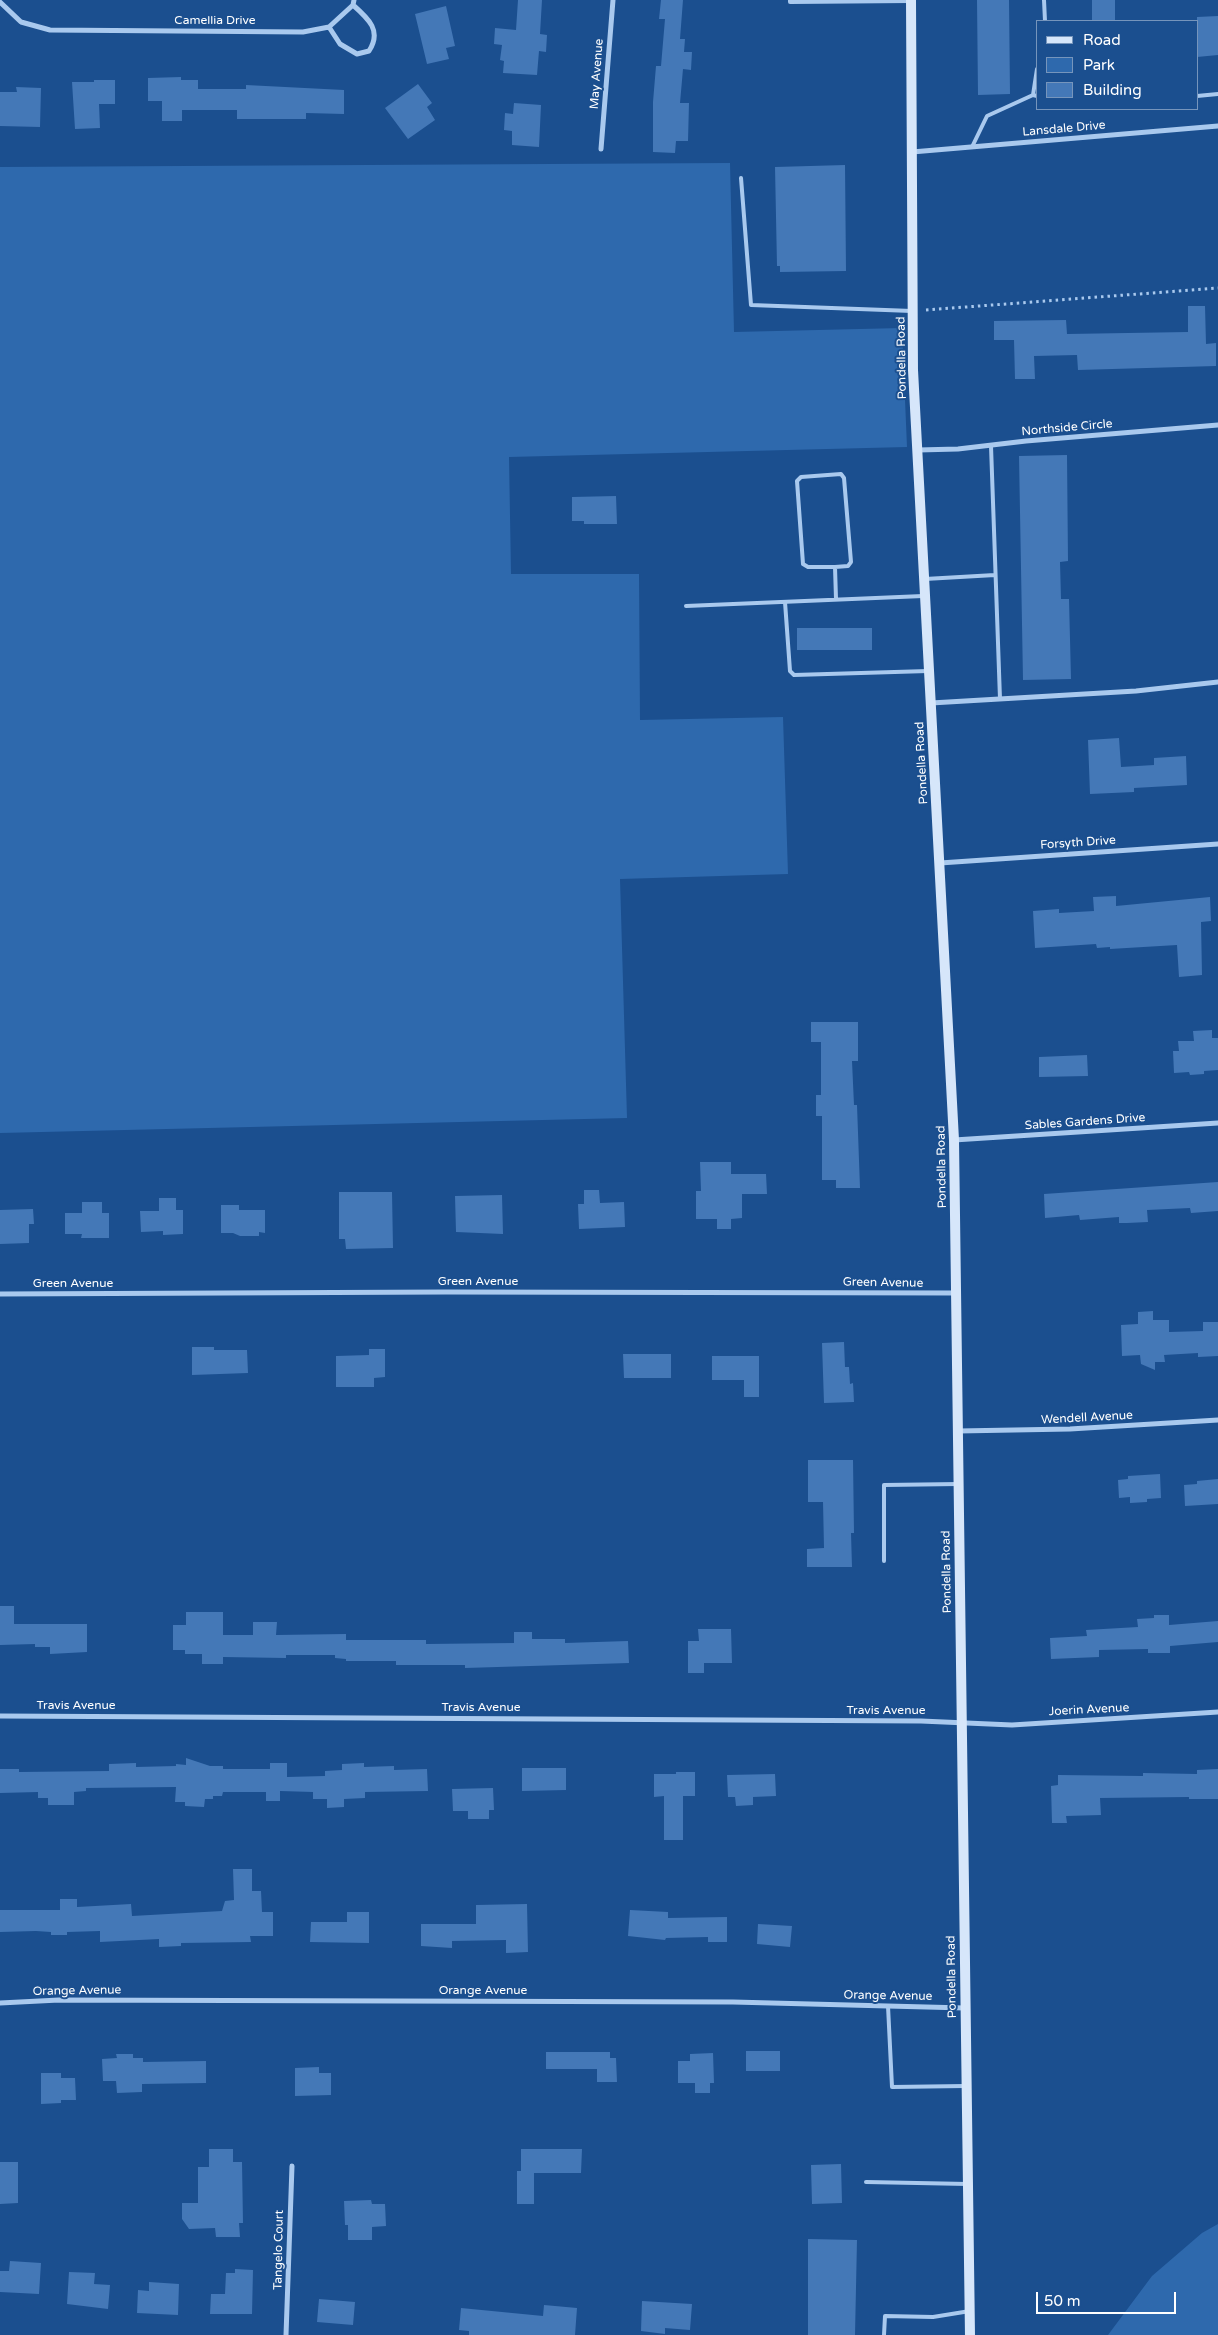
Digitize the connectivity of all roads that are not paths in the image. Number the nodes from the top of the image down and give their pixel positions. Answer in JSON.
{"nodes":[{"id":1,"x":613,"y":0,"type":"edge"},
{"id":2,"x":790,"y":0,"type":"edge"},
{"id":3,"x":1044,"y":0,"type":"edge"},
{"id":4,"x":911,"y":1,"type":"edge"},
{"id":5,"x":0,"y":2,"type":"edge"},
{"id":6,"x":354,"y":3,"type":"edge"},
{"id":7,"x":1044,"y":20,"type":"edge"},
{"id":8,"x":330,"y":27,"type":"junction"},
{"id":9,"x":1036,"y":82,"type":"edge"},
{"id":10,"x":1218,"y":94,"type":"edge"},
{"id":11,"x":1035,"y":95,"type":"edge"},
{"id":12,"x":1198,"y":96,"type":"edge"},
{"id":13,"x":1218,"y":126,"type":"edge"},
{"id":14,"x":972,"y":147,"type":"junction"},
{"id":15,"x":601,"y":149,"type":"dead end"},
{"id":16,"x":912,"y":152,"type":"junction"},
{"id":17,"x":741,"y":178,"type":"dead end"},
{"id":18,"x":913,"y":312,"type":"junction"},
{"id":19,"x":1218,"y":425,"type":"edge"},
{"id":20,"x":991,"y":446,"type":"junction"},
{"id":21,"x":918,"y":450,"type":"junction"},
{"id":22,"x":835,"y":567,"type":"junction"},
{"id":23,"x":995,"y":575,"type":"junction"},
{"id":24,"x":925,"y":579,"type":"junction"},
{"id":25,"x":926,"y":596,"type":"junction"},
{"id":26,"x":836,"y":599,"type":"junction"},
{"id":27,"x":785,"y":602,"type":"junction"},
{"id":28,"x":686,"y":606,"type":"dead end"},
{"id":29,"x":930,"y":671,"type":"junction"},
{"id":30,"x":1218,"y":682,"type":"edge"},
{"id":31,"x":1000,"y":699,"type":"junction"},
{"id":32,"x":932,"y":703,"type":"junction"},
{"id":33,"x":1218,"y":844,"type":"edge"},
{"id":34,"x":940,"y":863,"type":"junction"},
{"id":35,"x":1218,"y":1123,"type":"edge"},
{"id":36,"x":954,"y":1140,"type":"junction"},
{"id":37,"x":956,"y":1293,"type":"junction"},
{"id":38,"x":0,"y":1294,"type":"edge"},
{"id":39,"x":1218,"y":1420,"type":"edge"},
{"id":40,"x":958,"y":1430,"type":"junction"},
{"id":41,"x":958,"y":1484,"type":"junction"},
{"id":42,"x":884,"y":1561,"type":"dead end"},
{"id":43,"x":1218,"y":1712,"type":"edge"},
{"id":44,"x":0,"y":1716,"type":"edge"},
{"id":45,"x":961,"y":1722,"type":"junction"},
{"id":46,"x":0,"y":2003,"type":"edge"},
{"id":47,"x":888,"y":2006,"type":"junction"},
{"id":48,"x":965,"y":2008,"type":"junction"},
{"id":49,"x":966,"y":2086,"type":"junction"},
{"id":50,"x":292,"y":2166,"type":"dead end"},
{"id":51,"x":866,"y":2182,"type":"dead end"},
{"id":52,"x":968,"y":2184,"type":"junction"},
{"id":53,"x":970,"y":2311,"type":"junction"},
{"id":54,"x":286,"y":2335,"type":"edge"},
{"id":55,"x":884,"y":2335,"type":"edge"},
{"id":56,"x":970,"y":2335,"type":"edge"}],
"edges":[{"from":1,"to":15,"type":"street","name":"May Avenue"},
{"from":2,"to":4,"type":"lane"},
{"from":3,"to":7,"type":"lane"},
{"from":4,"to":16,"type":"main road","name":"Pondella Road"},
{"from":5,"to":8,"type":"street","name":"Camellia Drive"},
{"from":6,"to":8,"type":"street"},
{"from":6,"to":8,"type":"street"},
{"from":9,"to":11,"type":"lane"},
{"from":10,"to":12,"type":"lane"},
{"from":11,"to":14,"type":"lane"},
{"from":13,"to":14,"type":"street","name":"Lansdale Drive"},
{"from":14,"to":16,"type":"street","name":"Lansdale Drive"},
{"from":16,"to":18,"type":"main road","name":"Pondella Road"},
{"from":17,"to":18,"type":"lane"},
{"from":18,"to":21,"type":"main road","name":"Pondella Road"},
{"from":19,"to":20,"type":"street","name":"Northside Circle"},
{"from":20,"to":21,"type":"street","name":"Northside Circle"},
{"from":20,"to":23,"type":"lane"},
{"from":21,"to":24,"type":"main road","name":"Pondella Road"},
{"from":22,"to":22,"type":"lane"},
{"from":22,"to":26,"type":"lane"},
{"from":23,"to":24,"type":"lane"},
{"from":23,"to":31,"type":"lane"},
{"from":24,"to":25,"type":"main road","name":"Pondella Road"},
{"from":25,"to":26,"type":"lane"},
{"from":25,"to":29,"type":"main road","name":"Pondella Road"},
{"from":26,"to":27,"type":"lane"},
{"from":27,"to":28,"type":"lane"},
{"from":27,"to":29,"type":"lane"},
{"from":29,"to":32,"type":"main road","name":"Pondella Road"},
{"from":30,"to":31,"type":"street"},
{"from":31,"to":32,"type":"street"},
{"from":32,"to":34,"type":"main road","name":"Pondella Road"},
{"from":33,"to":34,"type":"street","name":"Forsyth Drive"},
{"from":34,"to":36,"type":"main road","name":"Pondella Road"},
{"from":35,"to":36,"type":"street","name":"Sables Gardens Drive"},
{"from":36,"to":37,"type":"main road","name":"Pondella Road"},
{"from":37,"to":38,"type":"street","name":"Green Avenue"},
{"from":37,"to":40,"type":"main road","name":"Pondella Road"},
{"from":39,"to":40,"type":"street","name":"Wendell Avenue"},
{"from":40,"to":41,"type":"main road","name":"Pondella Road"},
{"from":41,"to":42,"type":"lane"},
{"from":41,"to":45,"type":"main road","name":"Pondella Road"},
{"from":43,"to":45,"type":"street","name":"Joerin Avenue"},
{"from":44,"to":45,"type":"street","name":"Travis Avenue"},
{"from":45,"to":48,"type":"main road","name":"Pondella Road"},
{"from":46,"to":47,"type":"street","name":"Orange Avenue"},
{"from":47,"to":48,"type":"street","name":"Orange Avenue"},
{"from":47,"to":49,"type":"lane"},
{"from":48,"to":49,"type":"main road","name":"Pondella Road"},
{"from":49,"to":52,"type":"main road","name":"Pondella Road"},
{"from":50,"to":54,"type":"street","name":"Tangelo Court"},
{"from":51,"to":52,"type":"lane"},
{"from":52,"to":53,"type":"main road","name":"Pondella Road"},
{"from":53,"to":55,"type":"lane"},
{"from":53,"to":56,"type":"main road","name":"Pondella Road"}]}
